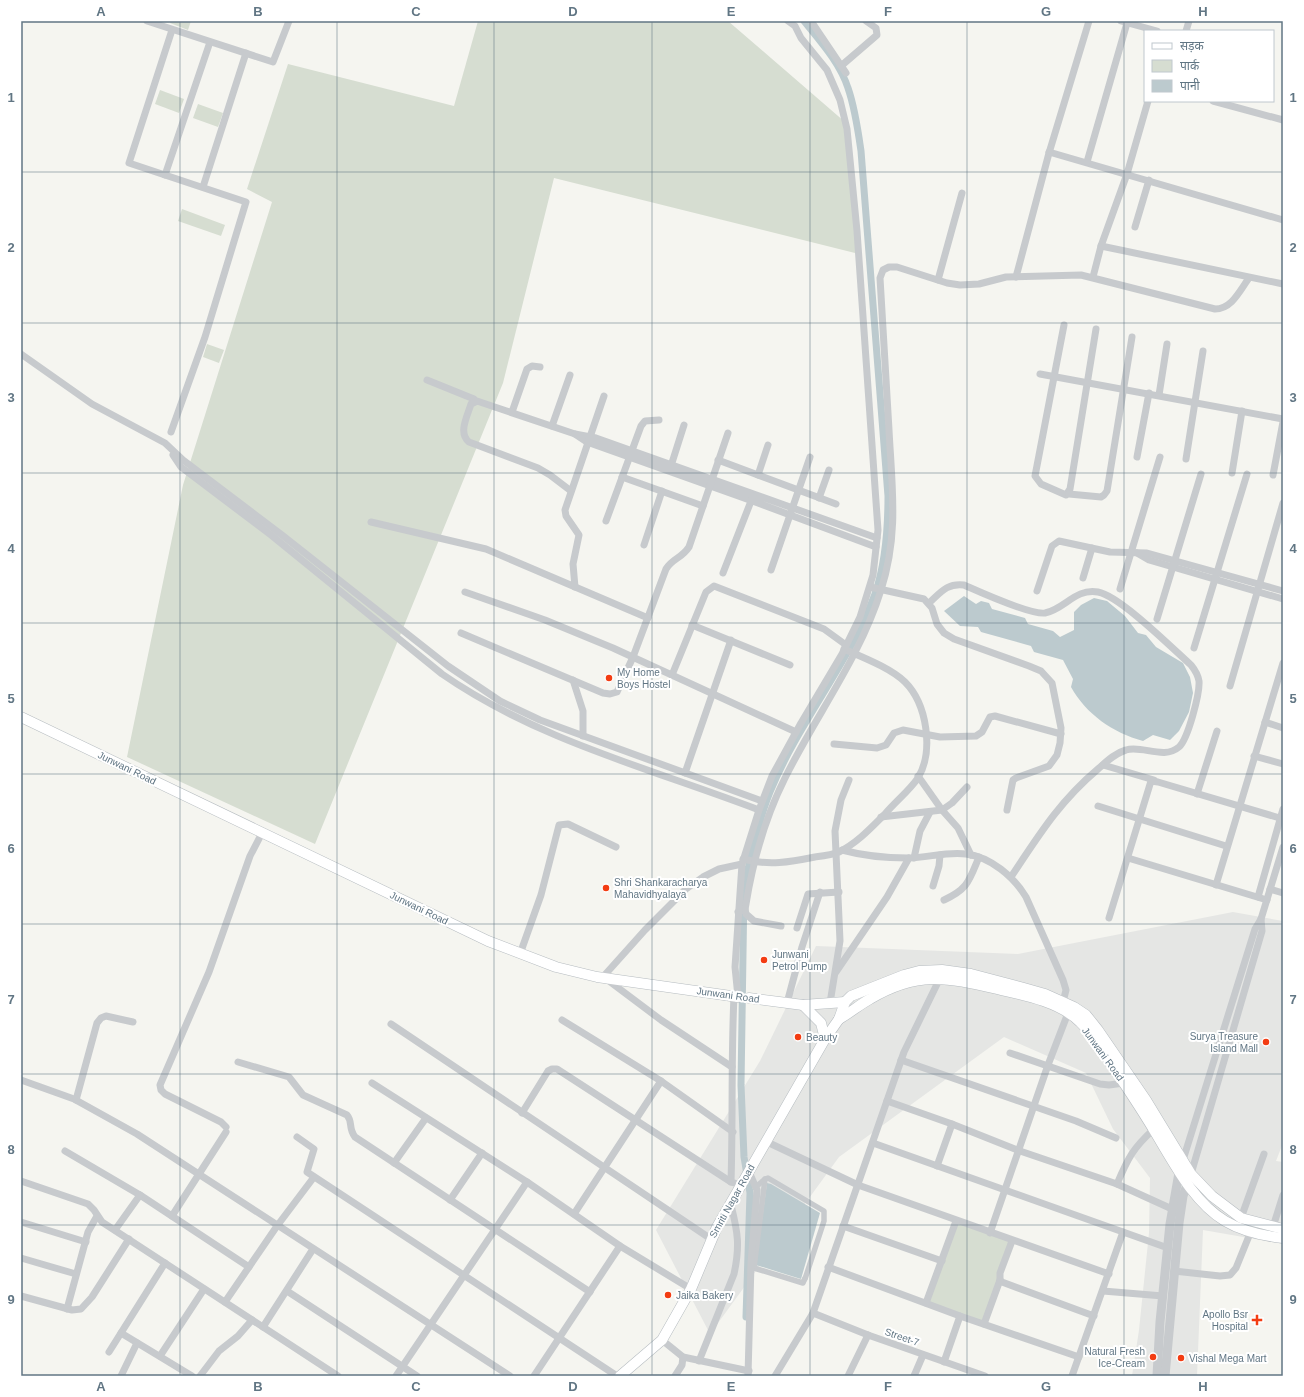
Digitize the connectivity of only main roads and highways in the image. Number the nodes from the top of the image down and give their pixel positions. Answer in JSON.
{"nodes":[{"id":1,"x":21,"y":717,"type":"edge"},
{"id":2,"x":1007,"y":988,"type":"junction"},
{"id":3,"x":737,"y":996,"type":"road end"},
{"id":4,"x":749,"y":998,"type":"road end"},
{"id":5,"x":845,"y":1002,"type":"junction"},
{"id":6,"x":804,"y":1005,"type":"junction"},
{"id":7,"x":1064,"y":1008,"type":"junction"},
{"id":8,"x":839,"y":1019,"type":"junction"},
{"id":9,"x":825,"y":1039,"type":"junction"},
{"id":10,"x":1189,"y":1178,"type":"junction"},
{"id":11,"x":1278,"y":1228,"type":"edge"},
{"id":12,"x":1283,"y":1238,"type":"edge"},
{"id":13,"x":618,"y":1376,"type":"edge"}],
"edges":[{"from":1,"to":3,"type":"main road","name":"Junwani Road"},
{"from":2,"to":5,"type":"main road","name":"Junwani Road"},
{"from":2,"to":7,"type":"main road","name":"Junwani Road"},
{"from":2,"to":8,"type":"main road","name":"Junwani Road"},
{"from":4,"to":6,"type":"main road","name":"Junwani Road"},
{"from":5,"to":6,"type":"main road","name":"Junwani Road"},
{"from":5,"to":8,"type":"main road"},
{"from":6,"to":9,"type":"main road"},
{"from":7,"to":10,"type":"main road","name":"Junwani Road"},
{"from":7,"to":10,"type":"main road","name":"Junwani Road"},
{"from":8,"to":9,"type":"main road","name":"Smriti Nagar Road"},
{"from":9,"to":13,"type":"main road","name":"Smriti Nagar Road"},
{"from":10,"to":11,"type":"main road","name":"Junwani Road"},
{"from":10,"to":12,"type":"main road","name":"Junwani Road"}]}
